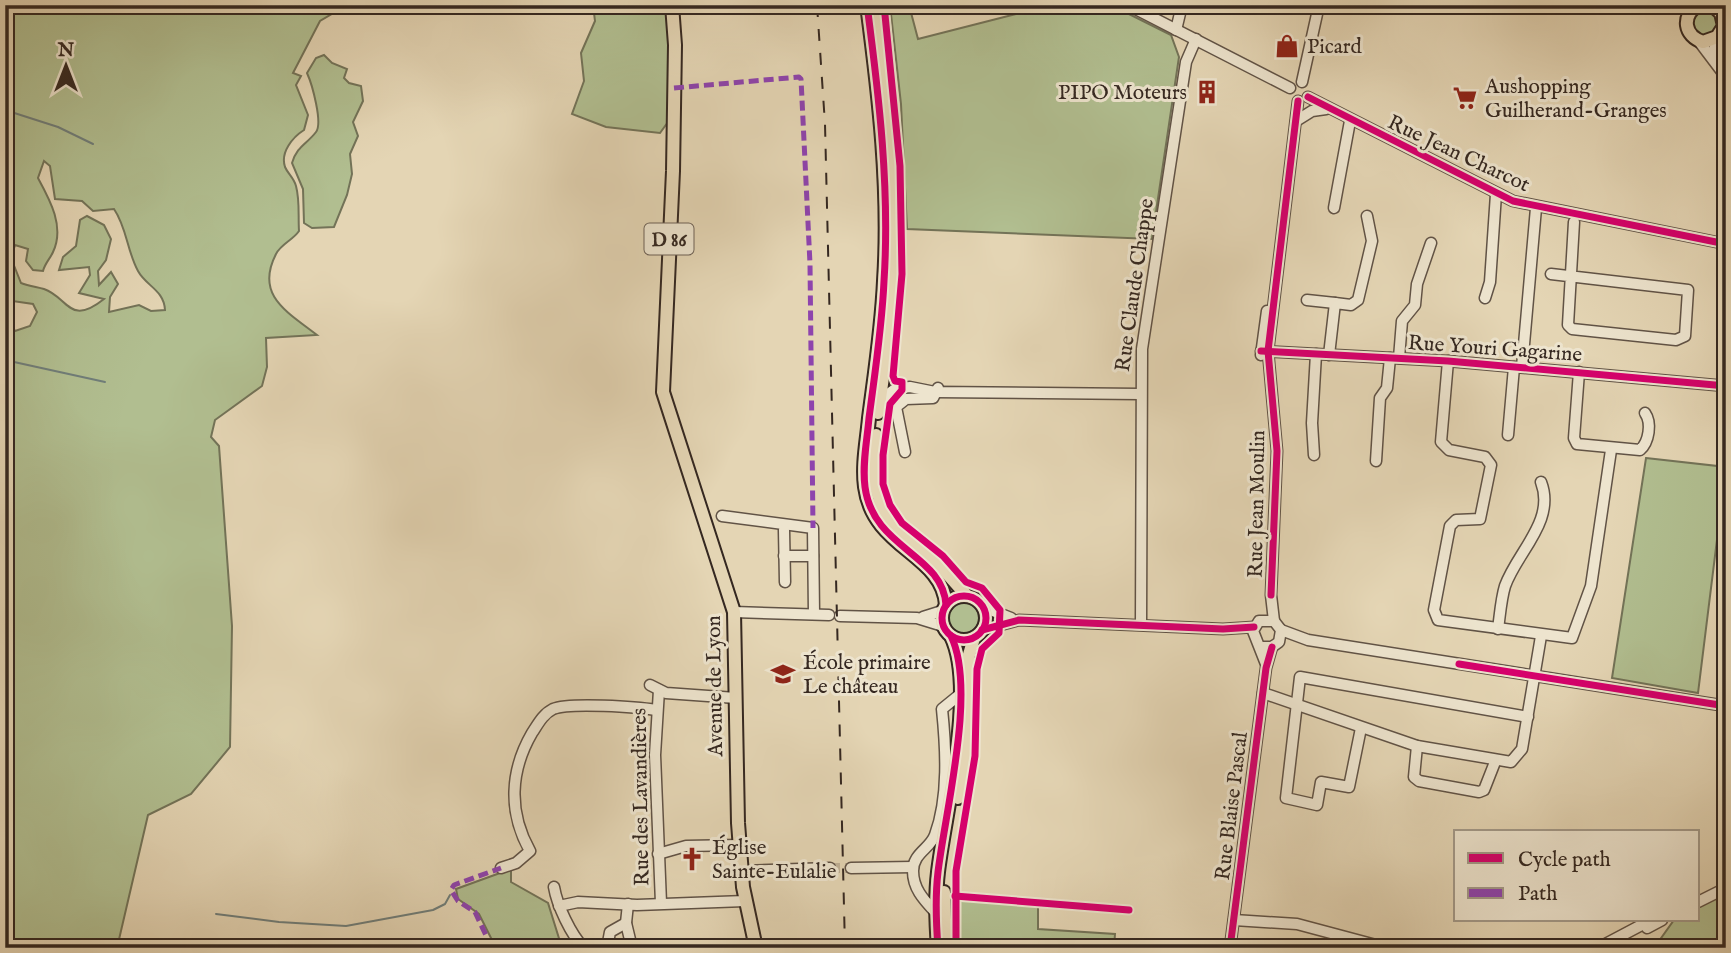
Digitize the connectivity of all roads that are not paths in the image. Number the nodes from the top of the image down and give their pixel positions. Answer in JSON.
{"nodes":[{"id":1,"x":672,"y":5,"type":"edge"},
{"id":2,"x":867,"y":5,"type":"edge"},
{"id":3,"x":876,"y":5,"type":"edge"},
{"id":4,"x":1128,"y":5,"type":"edge"},
{"id":5,"x":1182,"y":5,"type":"edge"},
{"id":6,"x":1319,"y":5,"type":"edge"},
{"id":7,"x":1712,"y":5,"type":"edge"},
{"id":8,"x":1692,"y":7,"type":"edge"},
{"id":9,"x":1724,"y":17,"type":"edge"},
{"id":10,"x":1176,"y":30,"type":"junction"},
{"id":11,"x":1720,"y":34,"type":"edge"},
{"id":12,"x":1196,"y":39,"type":"junction"},
{"id":13,"x":1698,"y":40,"type":"junction"},
{"id":14,"x":1726,"y":74,"type":"edge"},
{"id":15,"x":1302,"y":82,"type":"junction"},
{"id":16,"x":1290,"y":88,"type":"junction"},
{"id":17,"x":1303,"y":99,"type":"junction"},
{"id":18,"x":1326,"y":109,"type":"junction"},
{"id":19,"x":1296,"y":121,"type":"junction"},
{"id":20,"x":1350,"y":121,"type":"junction"},
{"id":21,"x":1496,"y":194,"type":"junction"},
{"id":22,"x":1335,"y":208,"type":"dead end"},
{"id":23,"x":1536,"y":208,"type":"junction"},
{"id":24,"x":1367,"y":216,"type":"dead end"},
{"id":25,"x":1574,"y":222,"type":"dead end"},
{"id":26,"x":1726,"y":226,"type":"edge"},
{"id":27,"x":1431,"y":243,"type":"dead end"},
{"id":28,"x":1725,"y":244,"type":"edge"},
{"id":29,"x":1531,"y":272,"type":"junction"},
{"id":30,"x":1572,"y":275,"type":"junction"},
{"id":31,"x":1485,"y":298,"type":"dead end"},
{"id":32,"x":1307,"y":300,"type":"dead end"},
{"id":33,"x":1335,"y":303,"type":"junction"},
{"id":34,"x":1264,"y":351,"type":"junction"},
{"id":35,"x":1316,"y":354,"type":"junction"},
{"id":36,"x":1329,"y":355,"type":"junction"},
{"id":37,"x":1394,"y":358,"type":"junction"},
{"id":38,"x":1448,"y":361,"type":"junction"},
{"id":39,"x":1518,"y":367,"type":"junction"},
{"id":40,"x":1579,"y":372,"type":"junction"},
{"id":41,"x":1726,"y":386,"type":"edge"},
{"id":42,"x":935,"y":392,"type":"junction"},
{"id":43,"x":1140,"y":394,"type":"junction"},
{"id":44,"x":1645,"y":413,"type":"dead end"},
{"id":45,"x":878,"y":419,"type":"junction"},
{"id":46,"x":1508,"y":435,"type":"dead end"},
{"id":47,"x":1611,"y":450,"type":"junction"},
{"id":48,"x":905,"y":452,"type":"dead end"},
{"id":49,"x":1314,"y":455,"type":"dead end"},
{"id":50,"x":1376,"y":461,"type":"dead end"},
{"id":51,"x":1541,"y":482,"type":"dead end"},
{"id":52,"x":723,"y":516,"type":"dead end"},
{"id":53,"x":1726,"y":519,"type":"edge"},
{"id":54,"x":784,"y":530,"type":"dead end"},
{"id":55,"x":1726,"y":545,"type":"edge"},
{"id":56,"x":784,"y":556,"type":"junction"},
{"id":57,"x":813,"y":556,"type":"junction"},
{"id":58,"x":785,"y":582,"type":"dead end"},
{"id":59,"x":967,"y":596,"type":"junction"},
{"id":60,"x":983,"y":607,"type":"junction"},
{"id":61,"x":944,"y":608,"type":"junction"},
{"id":62,"x":734,"y":612,"type":"junction"},
{"id":63,"x":814,"y":614,"type":"junction"},
{"id":64,"x":917,"y":618,"type":"junction"},
{"id":65,"x":1019,"y":620,"type":"junction"},
{"id":66,"x":1263,"y":623,"type":"junction"},
{"id":67,"x":1141,"y":624,"type":"junction"},
{"id":68,"x":1223,"y":629,"type":"junction"},
{"id":69,"x":1498,"y":629,"type":"junction"},
{"id":70,"x":1281,"y":630,"type":"junction"},
{"id":71,"x":947,"y":631,"type":"junction"},
{"id":72,"x":978,"y":634,"type":"junction"},
{"id":73,"x":1541,"y":636,"type":"junction"},
{"id":74,"x":1308,"y":640,"type":"junction"},
{"id":75,"x":1257,"y":643,"type":"junction"},
{"id":76,"x":1276,"y":644,"type":"junction"},
{"id":77,"x":1266,"y":668,"type":"junction"},
{"id":78,"x":1536,"y":675,"type":"junction"},
{"id":79,"x":1263,"y":693,"type":"junction"},
{"id":80,"x":958,"y":696,"type":"junction"},
{"id":81,"x":736,"y":698,"type":"junction"},
{"id":82,"x":1296,"y":705,"type":"junction"},
{"id":83,"x":1726,"y":706,"type":"edge"},
{"id":84,"x":656,"y":710,"type":"junction"},
{"id":85,"x":1528,"y":718,"type":"junction"},
{"id":86,"x":1361,"y":728,"type":"junction"},
{"id":87,"x":1416,"y":746,"type":"junction"},
{"id":88,"x":1495,"y":762,"type":"junction"},
{"id":89,"x":739,"y":845,"type":"junction"},
{"id":90,"x":658,"y":854,"type":"junction"},
{"id":91,"x":830,"y":867,"type":"tunnel mouth"},
{"id":92,"x":851,"y":867,"type":"tunnel mouth"},
{"id":93,"x":913,"y":867,"type":"junction"},
{"id":94,"x":501,"y":868,"type":"dead end"},
{"id":95,"x":741,"y":868,"type":"junction"},
{"id":96,"x":1726,"y":882,"type":"edge"},
{"id":97,"x":554,"y":887,"type":"dead end"},
{"id":98,"x":1726,"y":888,"type":"edge"},
{"id":99,"x":1700,"y":895,"type":"edge"},
{"id":100,"x":745,"y":901,"type":"junction"},
{"id":101,"x":1700,"y":901,"type":"edge"},
{"id":102,"x":660,"y":903,"type":"junction"},
{"id":103,"x":628,"y":904,"type":"junction"},
{"id":104,"x":559,"y":906,"type":"junction"},
{"id":105,"x":936,"y":913,"type":"junction"},
{"id":106,"x":1234,"y":920,"type":"junction"},
{"id":107,"x":1647,"y":922,"type":"edge"},
{"id":108,"x":1658,"y":922,"type":"edge"},
{"id":109,"x":626,"y":923,"type":"junction"},
{"id":110,"x":584,"y":948,"type":"edge"},
{"id":111,"x":607,"y":948,"type":"edge"},
{"id":112,"x":632,"y":948,"type":"edge"},
{"id":113,"x":756,"y":948,"type":"edge"},
{"id":114,"x":938,"y":948,"type":"edge"},
{"id":115,"x":946,"y":948,"type":"edge"},
{"id":116,"x":1230,"y":948,"type":"edge"},
{"id":117,"x":1387,"y":948,"type":"edge"},
{"id":118,"x":1598,"y":948,"type":"edge"},
{"id":119,"x":1609,"y":948,"type":"edge"}],
"edges":[{"from":1,"to":62,"type":"main road","name":"Avenue de Lyon","number":"D 86"},
{"from":2,"to":61,"type":"main road"},
{"from":3,"to":45,"type":"main road"},
{"from":4,"to":10,"type":"street"},
{"from":5,"to":10,"type":"street"},
{"from":6,"to":15,"type":"street"},
{"from":7,"to":9,"type":"main road"},
{"from":8,"to":13,"type":"main road"},
{"from":9,"to":11,"type":"main road"},
{"from":10,"to":12,"type":"street"},
{"from":11,"to":13,"type":"main road"},
{"from":11,"to":14,"type":"street"},
{"from":12,"to":16,"type":"street"},
{"from":12,"to":43,"type":"street","name":"Rue Claude Chappe"},
{"from":13,"to":14,"type":"street"},
{"from":15,"to":16,"type":"street"},
{"from":15,"to":17,"type":"street"},
{"from":16,"to":17,"type":"street"},
{"from":17,"to":18,"type":"street","name":"Rue Jean Charcot"},
{"from":17,"to":19,"type":"street","name":"Rue Jean Moulin"},
{"from":18,"to":19,"type":"street"},
{"from":18,"to":20,"type":"street","name":"Rue Jean Charcot"},
{"from":19,"to":34,"type":"street","name":"Rue Jean Moulin"},
{"from":20,"to":21,"type":"street","name":"Rue Jean Charcot"},
{"from":20,"to":22,"type":"street"},
{"from":21,"to":23,"type":"street","name":"Rue Jean Charcot"},
{"from":21,"to":31,"type":"street"},
{"from":23,"to":28,"type":"street","name":"Rue Jean Charcot"},
{"from":23,"to":29,"type":"street"},
{"from":24,"to":33,"type":"street"},
{"from":25,"to":30,"type":"street"},
{"from":26,"to":28,"type":"street"},
{"from":27,"to":37,"type":"street"},
{"from":29,"to":30,"type":"street"},
{"from":29,"to":39,"type":"street"},
{"from":30,"to":30,"type":"street"},
{"from":32,"to":33,"type":"street"},
{"from":33,"to":36,"type":"street"},
{"from":34,"to":35,"type":"street","name":"Rue Youri Gagarine"},
{"from":34,"to":66,"type":"street","name":"Rue Jean Moulin"},
{"from":35,"to":36,"type":"street","name":"Rue Youri Gagarine"},
{"from":35,"to":49,"type":"street"},
{"from":36,"to":37,"type":"street","name":"Rue Youri Gagarine"},
{"from":37,"to":38,"type":"street","name":"Rue Youri Gagarine"},
{"from":37,"to":50,"type":"street"},
{"from":38,"to":39,"type":"street","name":"Rue Youri Gagarine"},
{"from":38,"to":69,"type":"street"},
{"from":39,"to":40,"type":"street","name":"Rue Youri Gagarine"},
{"from":39,"to":46,"type":"street"},
{"from":40,"to":41,"type":"street","name":"Rue Youri Gagarine"},
{"from":40,"to":47,"type":"street"},
{"from":42,"to":43,"type":"street"},
{"from":42,"to":45,"type":"street"},
{"from":42,"to":48,"type":"street"},
{"from":43,"to":67,"type":"street","name":"Rue Claude Chappe"},
{"from":44,"to":47,"type":"street"},
{"from":45,"to":59,"type":"main road"},
{"from":47,"to":73,"type":"street"},
{"from":51,"to":69,"type":"street"},
{"from":52,"to":57,"type":"street"},
{"from":53,"to":55,"type":"street"},
{"from":54,"to":56,"type":"street"},
{"from":56,"to":57,"type":"street"},
{"from":56,"to":58,"type":"street"},
{"from":57,"to":63,"type":"street"},
{"from":59,"to":60,"type":"main road"},
{"from":59,"to":61,"type":"main road"},
{"from":60,"to":65,"type":"street"},
{"from":60,"to":72,"type":"main road"},
{"from":61,"to":64,"type":"street"},
{"from":61,"to":71,"type":"main road"},
{"from":62,"to":63,"type":"street"},
{"from":62,"to":81,"type":"main road","name":"Avenue de Lyon","number":"D 86"},
{"from":63,"to":64,"type":"street"},
{"from":64,"to":71,"type":"street"},
{"from":65,"to":67,"type":"street"},
{"from":65,"to":72,"type":"street"},
{"from":66,"to":68,"type":"street"},
{"from":66,"to":70,"type":"street"},
{"from":66,"to":75,"type":"street","name":"Rue Jean Moulin"},
{"from":67,"to":68,"type":"street"},
{"from":68,"to":75,"type":"street"},
{"from":69,"to":73,"type":"street"},
{"from":70,"to":74,"type":"street"},
{"from":70,"to":76,"type":"street","name":"Rue Blaise Pascal"},
{"from":71,"to":72,"type":"main road"},
{"from":71,"to":80,"type":"main road"},
{"from":72,"to":115,"type":"main road"},
{"from":73,"to":78,"type":"street"},
{"from":74,"to":76,"type":"street"},
{"from":74,"to":78,"type":"street"},
{"from":75,"to":76,"type":"street"},
{"from":75,"to":77,"type":"street","name":"Rue Blaise Pascal"},
{"from":76,"to":77,"type":"street","name":"Rue Blaise Pascal"},
{"from":77,"to":79,"type":"street","name":"Rue Blaise Pascal"},
{"from":78,"to":83,"type":"street"},
{"from":78,"to":85,"type":"street"},
{"from":79,"to":82,"type":"street"},
{"from":79,"to":106,"type":"street","name":"Rue Blaise Pascal"},
{"from":80,"to":93,"type":"street"},
{"from":80,"to":105,"type":"main road"},
{"from":81,"to":84,"type":"street","name":"Rue des Lavandières"},
{"from":81,"to":89,"type":"main road","name":"Avenue de Lyon","number":"D 86"},
{"from":82,"to":85,"type":"street"},
{"from":82,"to":86,"type":"street"},
{"from":82,"to":86,"type":"street"},
{"from":84,"to":90,"type":"street","name":"Rue des Lavandières"},
{"from":84,"to":94,"type":"street"},
{"from":85,"to":88,"type":"street"},
{"from":86,"to":87,"type":"street"},
{"from":87,"to":88,"type":"street"},
{"from":87,"to":88,"type":"street"},
{"from":89,"to":90,"type":"street"},
{"from":89,"to":95,"type":"main road","name":"Avenue de Lyon","number":"D 86"},
{"from":90,"to":102,"type":"street","name":"Rue des Lavandières"},
{"from":91,"to":95,"type":"street"},
{"from":92,"to":93,"type":"street"},
{"from":93,"to":105,"type":"street"},
{"from":95,"to":100,"type":"main road","number":"D 86"},
{"from":96,"to":99,"type":"street"},
{"from":97,"to":104,"type":"street"},
{"from":98,"to":101,"type":"street"},
{"from":100,"to":102,"type":"street"},
{"from":100,"to":113,"type":"main road","number":"D 86"},
{"from":102,"to":103,"type":"street"},
{"from":103,"to":104,"type":"street"},
{"from":103,"to":109,"type":"street"},
{"from":104,"to":110,"type":"street"},
{"from":105,"to":114,"type":"main road"},
{"from":106,"to":116,"type":"street","name":"Rue Blaise Pascal"},
{"from":106,"to":117,"type":"street"},
{"from":107,"to":118,"type":"street"},
{"from":108,"to":119,"type":"street"},
{"from":109,"to":111,"type":"street"},
{"from":109,"to":112,"type":"street"}]}
